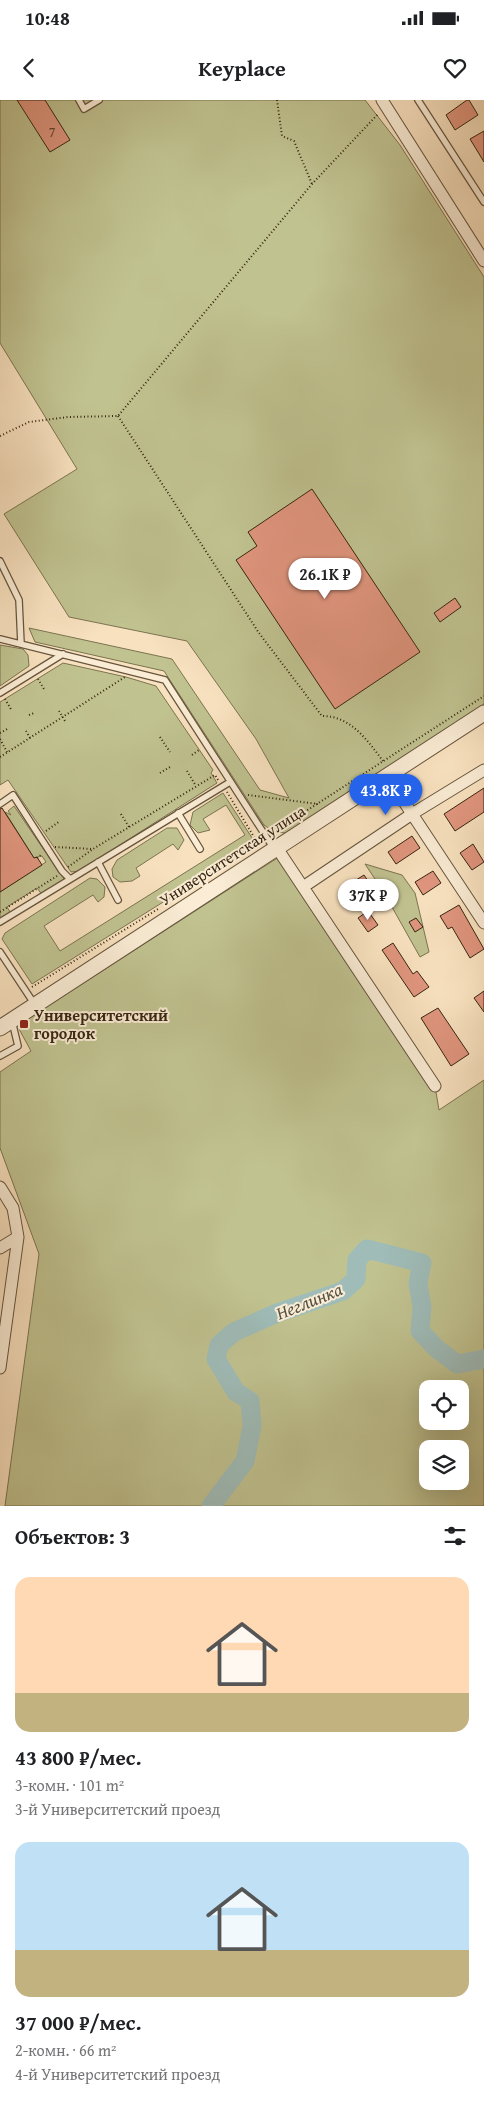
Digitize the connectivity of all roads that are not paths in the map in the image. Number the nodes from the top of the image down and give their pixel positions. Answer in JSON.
{"nodes":[{"id":1,"x":79,"y":100,"type":"edge"},
{"id":2,"x":99,"y":100,"type":"edge"},
{"id":3,"x":418,"y":100,"type":"edge"},
{"id":4,"x":385,"y":104,"type":"edge"},
{"id":5,"x":484,"y":202,"type":"edge"},
{"id":6,"x":484,"y":259,"type":"edge"},
{"id":7,"x":0,"y":561,"type":"edge"},
{"id":8,"x":0,"y":639,"type":"edge"},
{"id":9,"x":21,"y":644,"type":"junction"},
{"id":10,"x":63,"y":654,"type":"junction"},
{"id":11,"x":0,"y":693,"type":"edge"},
{"id":12,"x":484,"y":713,"type":"edge"},
{"id":13,"x":385,"y":769,"type":"junction"},
{"id":14,"x":484,"y":770,"type":"edge"},
{"id":15,"x":230,"y":782,"type":"junction"},
{"id":16,"x":0,"y":804,"type":"edge"},
{"id":17,"x":178,"y":814,"type":"junction"},
{"id":18,"x":412,"y":814,"type":"junction"},
{"id":19,"x":270,"y":845,"type":"junction"},
{"id":20,"x":200,"y":849,"type":"dead end"},
{"id":21,"x":98,"y":862,"type":"junction"},
{"id":22,"x":70,"y":879,"type":"junction"},
{"id":23,"x":303,"y":887,"type":"junction"},
{"id":24,"x":118,"y":900,"type":"dead end"},
{"id":25,"x":0,"y":922,"type":"edge"},
{"id":26,"x":484,"y":923,"type":"edge"},
{"id":27,"x":0,"y":952,"type":"edge"},
{"id":28,"x":34,"y":1005,"type":"junction"},
{"id":29,"x":6,"y":1024,"type":"edge"},
{"id":30,"x":0,"y":1056,"type":"edge"},
{"id":31,"x":435,"y":1086,"type":"dead end"},
{"id":32,"x":0,"y":1187,"type":"edge"},
{"id":33,"x":18,"y":1237,"type":"junction"},
{"id":34,"x":0,"y":1248,"type":"edge"},
{"id":35,"x":0,"y":1368,"type":"edge"}],
"edges":[{"from":1,"to":2,"type":"lane"},
{"from":3,"to":5,"type":"lane"},
{"from":4,"to":6,"type":"street"},
{"from":7,"to":9,"type":"lane"},
{"from":8,"to":9,"type":"lane"},
{"from":9,"to":10,"type":"lane"},
{"from":10,"to":11,"type":"lane"},
{"from":10,"to":15,"type":"lane"},
{"from":12,"to":13,"type":"street","name":"Университетская улица"},
{"from":13,"to":18,"type":"street"},
{"from":13,"to":19,"type":"street","name":"Университетская улица"},
{"from":14,"to":18,"type":"street"},
{"from":15,"to":17,"type":"lane"},
{"from":15,"to":19,"type":"lane"},
{"from":16,"to":22,"type":"lane"},
{"from":17,"to":20,"type":"lane"},
{"from":17,"to":21,"type":"lane"},
{"from":18,"to":23,"type":"street"},
{"from":18,"to":26,"type":"street"},
{"from":19,"to":23,"type":"street"},
{"from":19,"to":28,"type":"street","name":"Университетская улица"},
{"from":21,"to":22,"type":"lane"},
{"from":21,"to":24,"type":"lane"},
{"from":22,"to":25,"type":"lane"},
{"from":23,"to":31,"type":"street"},
{"from":27,"to":28,"type":"lane"},
{"from":28,"to":29,"type":"street","name":"Университетская улица"},
{"from":29,"to":30,"type":"lane"},
{"from":32,"to":33,"type":"street"},
{"from":33,"to":34,"type":"street"},
{"from":33,"to":35,"type":"street"}]}
